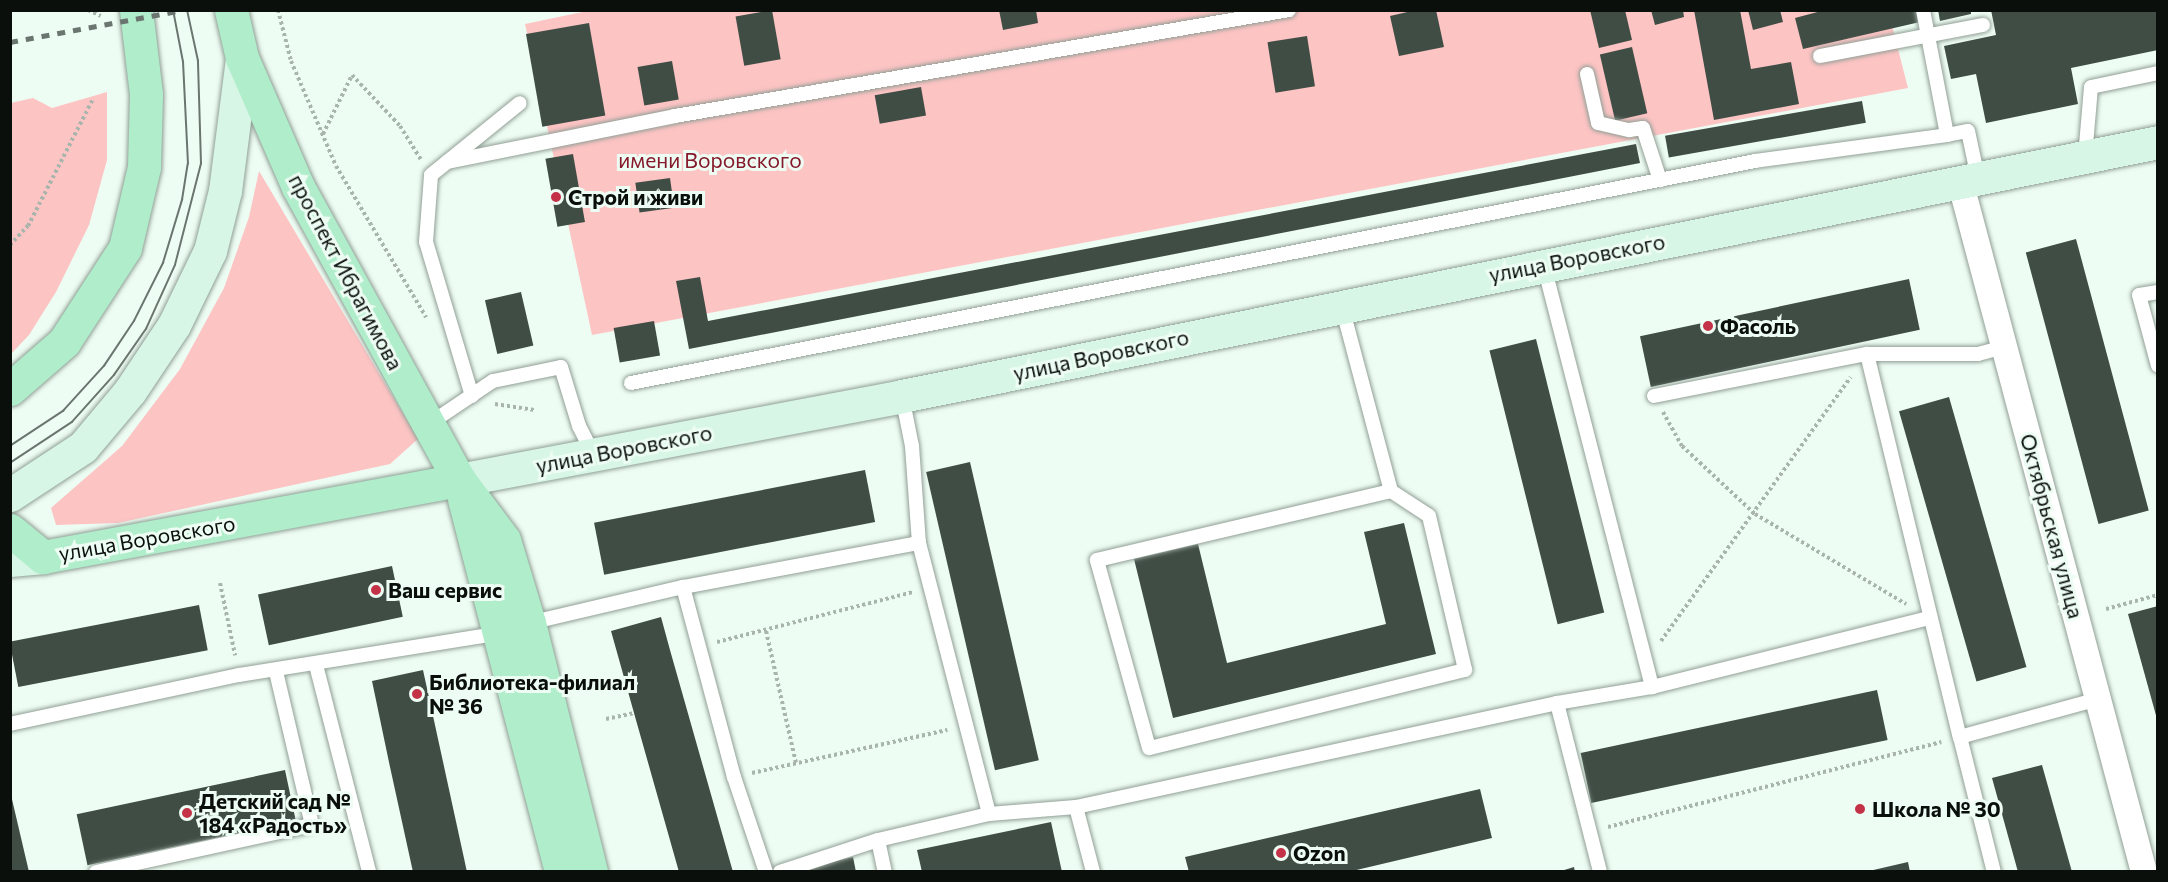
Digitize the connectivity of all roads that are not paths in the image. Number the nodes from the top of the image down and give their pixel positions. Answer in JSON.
{"nodes":[{"id":1,"x":136,"y":10,"type":"edge"},
{"id":2,"x":231,"y":10,"type":"edge"},
{"id":3,"x":1289,"y":10,"type":"edge"},
{"id":4,"x":1923,"y":10,"type":"edge"},
{"id":5,"x":1983,"y":25,"type":"dead end"},
{"id":6,"x":1928,"y":35,"type":"junction"},
{"id":7,"x":1820,"y":56,"type":"dead end"},
{"id":8,"x":242,"y":58,"type":"junction"},
{"id":9,"x":2157,"y":73,"type":"edge"},
{"id":10,"x":1587,"y":74,"type":"dead end"},
{"id":11,"x":520,"y":103,"type":"dead end"},
{"id":12,"x":1947,"y":135,"type":"junction"},
{"id":13,"x":2157,"y":142,"type":"edge"},
{"id":14,"x":2085,"y":157,"type":"junction"},
{"id":15,"x":447,"y":162,"type":"junction"},
{"id":16,"x":1969,"y":179,"type":"junction"},
{"id":17,"x":1660,"y":180,"type":"junction"},
{"id":18,"x":1544,"y":264,"type":"junction"},
{"id":19,"x":2157,"y":292,"type":"edge"},
{"id":20,"x":1341,"y":305,"type":"junction"},
{"id":21,"x":2004,"y":348,"type":"junction"},
{"id":22,"x":1867,"y":354,"type":"junction"},
{"id":23,"x":2157,"y":366,"type":"edge"},
{"id":24,"x":631,"y":383,"type":"dead end"},
{"id":25,"x":10,"y":389,"type":"edge"},
{"id":26,"x":472,"y":396,"type":"junction"},
{"id":27,"x":902,"y":396,"type":"junction"},
{"id":28,"x":1654,"y":396,"type":"road end"},
{"id":29,"x":429,"y":424,"type":"junction"},
{"id":30,"x":594,"y":454,"type":"junction"},
{"id":31,"x":459,"y":480,"type":"junction"},
{"id":32,"x":1391,"y":491,"type":"junction"},
{"id":33,"x":10,"y":495,"type":"edge"},
{"id":34,"x":10,"y":530,"type":"edge"},
{"id":35,"x":919,"y":543,"type":"junction"},
{"id":36,"x":43,"y":557,"type":"junction"},
{"id":37,"x":10,"y":560,"type":"edge"},
{"id":38,"x":683,"y":587,"type":"junction"},
{"id":39,"x":1929,"y":618,"type":"junction"},
{"id":40,"x":515,"y":628,"type":"junction"},
{"id":41,"x":316,"y":665,"type":"junction"},
{"id":42,"x":276,"y":672,"type":"junction"},
{"id":43,"x":1652,"y":687,"type":"junction"},
{"id":44,"x":2098,"y":699,"type":"junction"},
{"id":45,"x":1557,"y":703,"type":"junction"},
{"id":46,"x":10,"y":724,"type":"edge"},
{"id":47,"x":1960,"y":737,"type":"junction"},
{"id":48,"x":1076,"y":807,"type":"junction"},
{"id":49,"x":989,"y":814,"type":"junction"},
{"id":50,"x":878,"y":840,"type":"junction"},
{"id":51,"x":96,"y":872,"type":"edge"},
{"id":52,"x":369,"y":872,"type":"edge"},
{"id":53,"x":561,"y":872,"type":"edge"},
{"id":54,"x":591,"y":872,"type":"edge"},
{"id":55,"x":766,"y":872,"type":"edge"},
{"id":56,"x":780,"y":872,"type":"edge"},
{"id":57,"x":885,"y":872,"type":"edge"},
{"id":58,"x":1093,"y":872,"type":"edge"},
{"id":59,"x":1600,"y":872,"type":"edge"},
{"id":60,"x":1994,"y":872,"type":"edge"},
{"id":61,"x":2144,"y":872,"type":"edge"}],
"edges":[{"from":1,"to":25,"type":"main road"},
{"from":2,"to":8,"type":"main road","name":"проспект Ибрагимова"},
{"from":3,"to":15,"type":"lane"},
{"from":4,"to":6,"type":"lane"},
{"from":5,"to":6,"type":"lane"},
{"from":6,"to":7,"type":"lane"},
{"from":6,"to":12,"type":"lane"},
{"from":8,"to":29,"type":"main road","name":"проспект Ибрагимова"},
{"from":8,"to":33,"type":"street"},
{"from":9,"to":14,"type":"lane"},
{"from":10,"to":17,"type":"lane"},
{"from":11,"to":15,"type":"lane"},
{"from":12,"to":16,"type":"lane"},
{"from":12,"to":17,"type":"lane"},
{"from":13,"to":14,"type":"street","name":"улица Воровского"},
{"from":14,"to":16,"type":"street","name":"улица Воровского"},
{"from":15,"to":26,"type":"lane"},
{"from":16,"to":18,"type":"street","name":"улица Воровского"},
{"from":16,"to":21,"type":"street","name":"Октябрьская улица"},
{"from":17,"to":24,"type":"lane"},
{"from":18,"to":20,"type":"street","name":"улица Воровского"},
{"from":18,"to":43,"type":"lane"},
{"from":19,"to":23,"type":"lane"},
{"from":20,"to":27,"type":"street","name":"улица Воровского"},
{"from":20,"to":32,"type":"lane"},
{"from":21,"to":22,"type":"lane"},
{"from":21,"to":44,"type":"street","name":"Октябрьская улица"},
{"from":22,"to":28,"type":"lane"},
{"from":22,"to":39,"type":"lane"},
{"from":26,"to":29,"type":"lane"},
{"from":26,"to":30,"type":"lane"},
{"from":27,"to":30,"type":"street","name":"улица Воровского"},
{"from":27,"to":35,"type":"lane"},
{"from":29,"to":31,"type":"main road","name":"проспект Ибрагимова"},
{"from":30,"to":31,"type":"street","name":"улица Воровского"},
{"from":31,"to":36,"type":"main road","name":"улица Воровского"},
{"from":31,"to":40,"type":"main road","name":"проспект Ибрагимова"},
{"from":32,"to":32,"type":"lane"},
{"from":34,"to":36,"type":"main road","name":"улица Воровского"},
{"from":35,"to":38,"type":"lane"},
{"from":35,"to":49,"type":"lane"},
{"from":36,"to":37,"type":"street","name":"улица Воровского"},
{"from":38,"to":40,"type":"lane"},
{"from":38,"to":55,"type":"lane"},
{"from":39,"to":43,"type":"lane"},
{"from":39,"to":47,"type":"lane"},
{"from":40,"to":41,"type":"lane"},
{"from":40,"to":53,"type":"main road","name":"проспект Ибрагимова"},
{"from":40,"to":54,"type":"main road","name":"проспект Ибрагимова"},
{"from":41,"to":42,"type":"lane"},
{"from":41,"to":52,"type":"lane"},
{"from":42,"to":46,"type":"lane"},
{"from":42,"to":51,"type":"lane"},
{"from":43,"to":45,"type":"lane"},
{"from":44,"to":47,"type":"lane"},
{"from":44,"to":61,"type":"street","name":"Октябрьская улица"},
{"from":45,"to":48,"type":"lane"},
{"from":45,"to":59,"type":"lane"},
{"from":47,"to":60,"type":"lane"},
{"from":48,"to":49,"type":"lane"},
{"from":48,"to":58,"type":"lane"},
{"from":49,"to":50,"type":"lane"},
{"from":50,"to":56,"type":"lane"},
{"from":50,"to":57,"type":"lane"}]}
